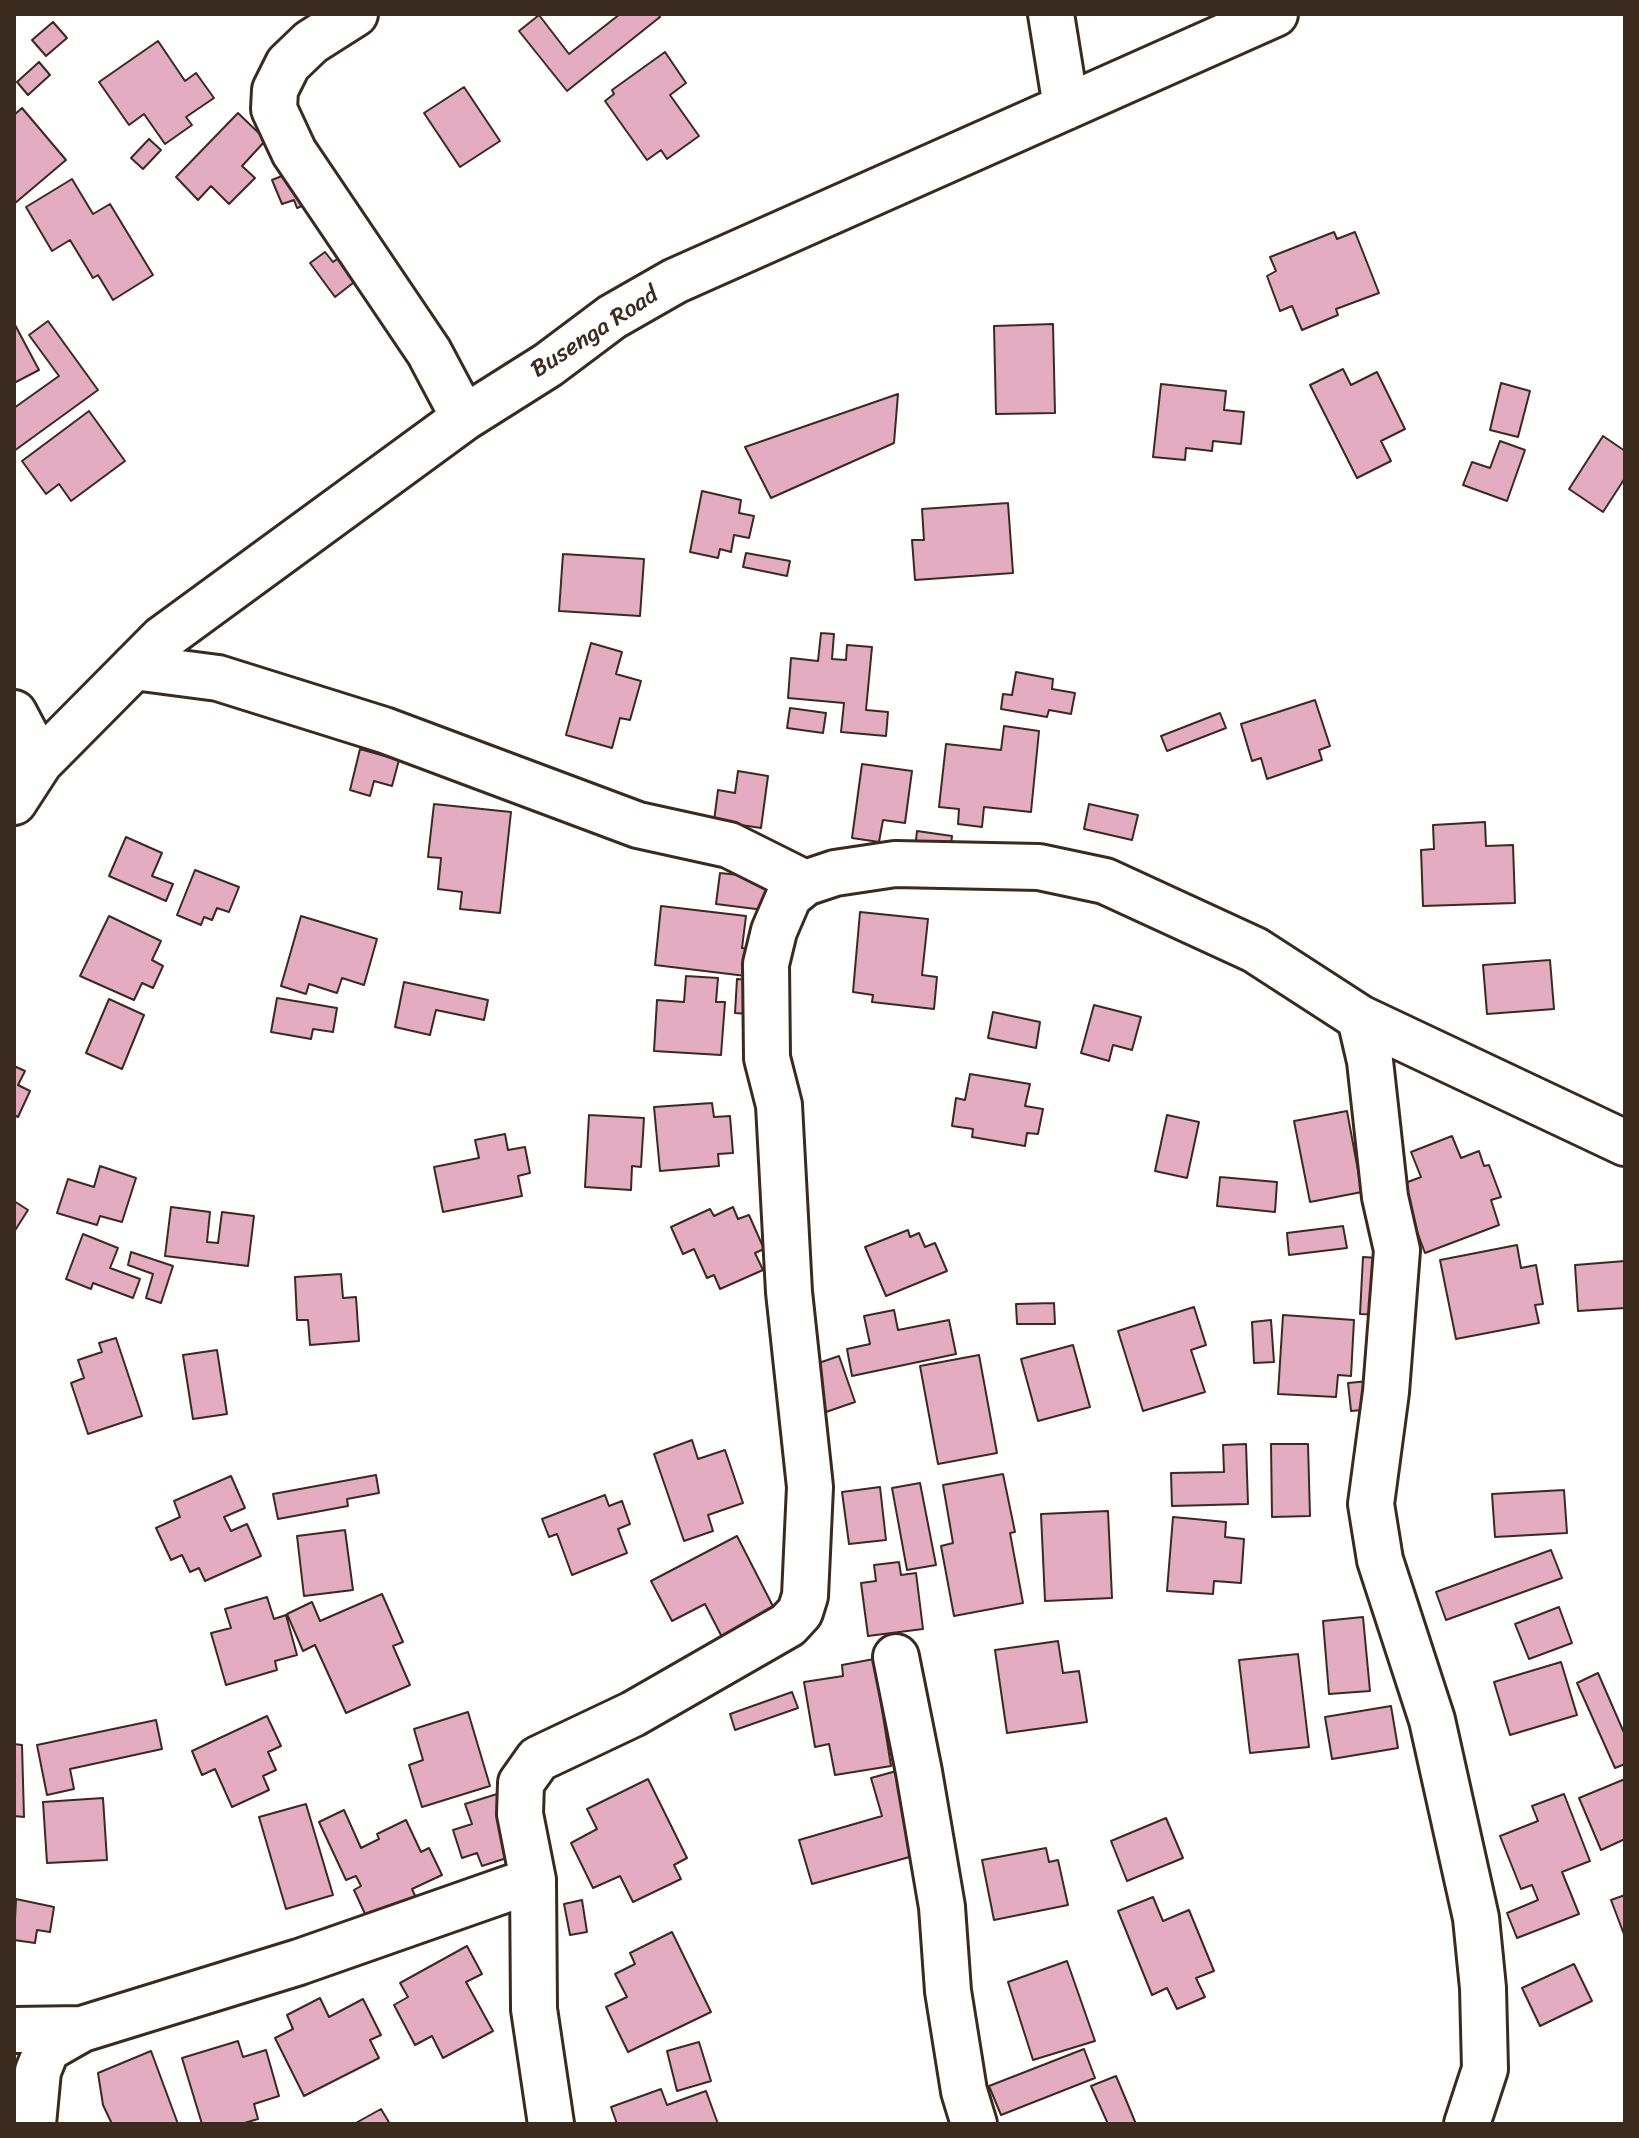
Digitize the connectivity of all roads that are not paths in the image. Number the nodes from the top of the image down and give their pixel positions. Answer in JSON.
{"nodes":[{"id":1,"x":355,"y":14,"type":"edge"},
{"id":2,"x":1051,"y":14,"type":"edge"},
{"id":3,"x":1275,"y":14,"type":"edge"},
{"id":4,"x":1066,"y":107,"type":"junction"},
{"id":5,"x":464,"y":418,"type":"junction"},
{"id":6,"x":134,"y":667,"type":"junction"},
{"id":7,"x":14,"y":713,"type":"edge"},
{"id":8,"x":40,"y":762,"type":"junction"},
{"id":9,"x":14,"y":802,"type":"edge"},
{"id":10,"x":805,"y":883,"type":"junction"},
{"id":11,"x":1360,"y":1018,"type":"junction"},
{"id":12,"x":1625,"y":1143,"type":"edge"},
{"id":13,"x":896,"y":1657,"type":"dead end"},
{"id":14,"x":533,"y":1880,"type":"junction"},
{"id":15,"x":82,"y":2029,"type":"junction"},
{"id":16,"x":14,"y":2030,"type":"edge"},
{"id":17,"x":33,"y":2124,"type":"edge"},
{"id":18,"x":551,"y":2124,"type":"edge"},
{"id":19,"x":974,"y":2124,"type":"edge"},
{"id":20,"x":1467,"y":2124,"type":"edge"}],
"edges":[{"from":1,"to":5,"type":"street"},
{"from":2,"to":4,"type":"street"},
{"from":3,"to":4,"type":"street","name":"Busenga Road"},
{"from":4,"to":5,"type":"street","name":"Busenga Road"},
{"from":5,"to":6,"type":"street","name":"Busenga Road"},
{"from":6,"to":8,"type":"street","name":"Busenga Road"},
{"from":6,"to":10,"type":"street"},
{"from":7,"to":8,"type":"street"},
{"from":8,"to":9,"type":"street","name":"Busenga Road"},
{"from":10,"to":11,"type":"street"},
{"from":10,"to":14,"type":"street"},
{"from":11,"to":12,"type":"street"},
{"from":11,"to":20,"type":"street"},
{"from":13,"to":19,"type":"street"},
{"from":14,"to":15,"type":"street"},
{"from":14,"to":18,"type":"street"},
{"from":15,"to":16,"type":"street"},
{"from":15,"to":17,"type":"street"}]}
